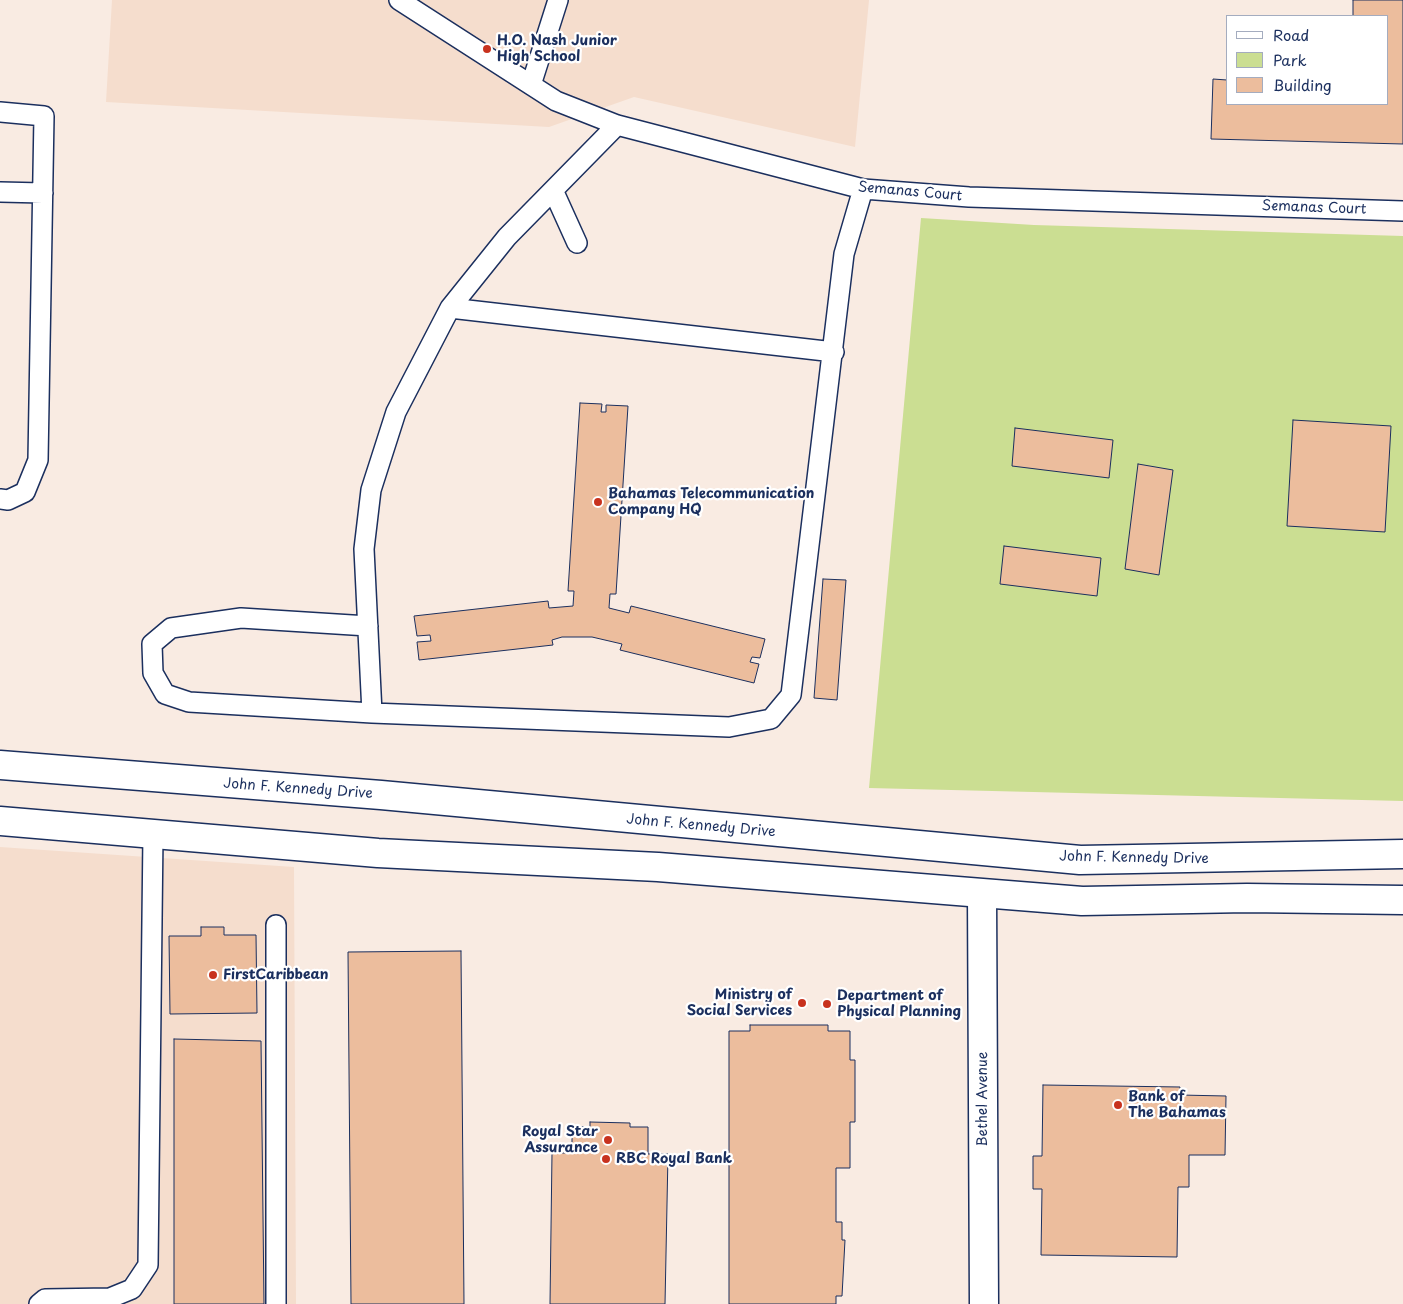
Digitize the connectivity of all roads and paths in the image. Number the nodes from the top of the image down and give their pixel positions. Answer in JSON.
{"nodes":[{"id":1,"x":399,"y":0,"type":"edge"},
{"id":2,"x":558,"y":0,"type":"edge"},
{"id":3,"x":427,"y":8,"type":"edge"},
{"id":4,"x":531,"y":85,"type":"junction"},
{"id":5,"x":0,"y":112,"type":"edge"},
{"id":6,"x":617,"y":125,"type":"junction"},
{"id":7,"x":863,"y":189,"type":"junction"},
{"id":8,"x":553,"y":190,"type":"junction"},
{"id":9,"x":0,"y":192,"type":"edge"},
{"id":10,"x":43,"y":193,"type":"junction"},
{"id":11,"x":1403,"y":211,"type":"edge"},
{"id":12,"x":577,"y":244,"type":"dead end"},
{"id":13,"x":450,"y":308,"type":"junction"},
{"id":14,"x":834,"y":352,"type":"junction"},
{"id":15,"x":0,"y":500,"type":"edge"},
{"id":16,"x":368,"y":626,"type":"junction"},
{"id":17,"x":372,"y":713,"type":"junction"},
{"id":18,"x":0,"y":765,"type":"edge"},
{"id":19,"x":0,"y":821,"type":"edge"},
{"id":20,"x":152,"y":834,"type":"junction"},
{"id":21,"x":1403,"y":854,"type":"edge"},
{"id":22,"x":982,"y":894,"type":"junction"},
{"id":23,"x":1403,"y":900,"type":"edge"},
{"id":24,"x":276,"y":925,"type":"dead end"},
{"id":25,"x":39,"y":1304,"type":"edge"},
{"id":26,"x":276,"y":1304,"type":"edge"},
{"id":27,"x":984,"y":1304,"type":"edge"}],
"edges":[{"from":1,"to":3,"type":"lane","name":"Semanas Court"},
{"from":2,"to":4,"type":"lane"},
{"from":3,"to":4,"type":"lane","name":"Semanas Court"},
{"from":4,"to":6,"type":"lane","name":"Semanas Court"},
{"from":5,"to":10,"type":"lane"},
{"from":6,"to":7,"type":"lane","name":"Semanas Court"},
{"from":6,"to":8,"type":"lane"},
{"from":7,"to":11,"type":"lane","name":"Semanas Court"},
{"from":7,"to":14,"type":"lane"},
{"from":8,"to":12,"type":"lane"},
{"from":8,"to":13,"type":"lane"},
{"from":9,"to":10,"type":"lane"},
{"from":10,"to":15,"type":"lane"},
{"from":13,"to":14,"type":"lane"},
{"from":13,"to":16,"type":"lane"},
{"from":14,"to":17,"type":"lane"},
{"from":16,"to":17,"type":"lane"},
{"from":16,"to":17,"type":"lane"},
{"from":18,"to":21,"type":"main road","name":"John F. Kennedy Drive"},
{"from":19,"to":20,"type":"main road"},
{"from":20,"to":22,"type":"main road"},
{"from":20,"to":25,"type":"lane"},
{"from":22,"to":23,"type":"main road"},
{"from":22,"to":27,"type":"main road","name":"Bethel Avenue"},
{"from":24,"to":26,"type":"lane"}]}
